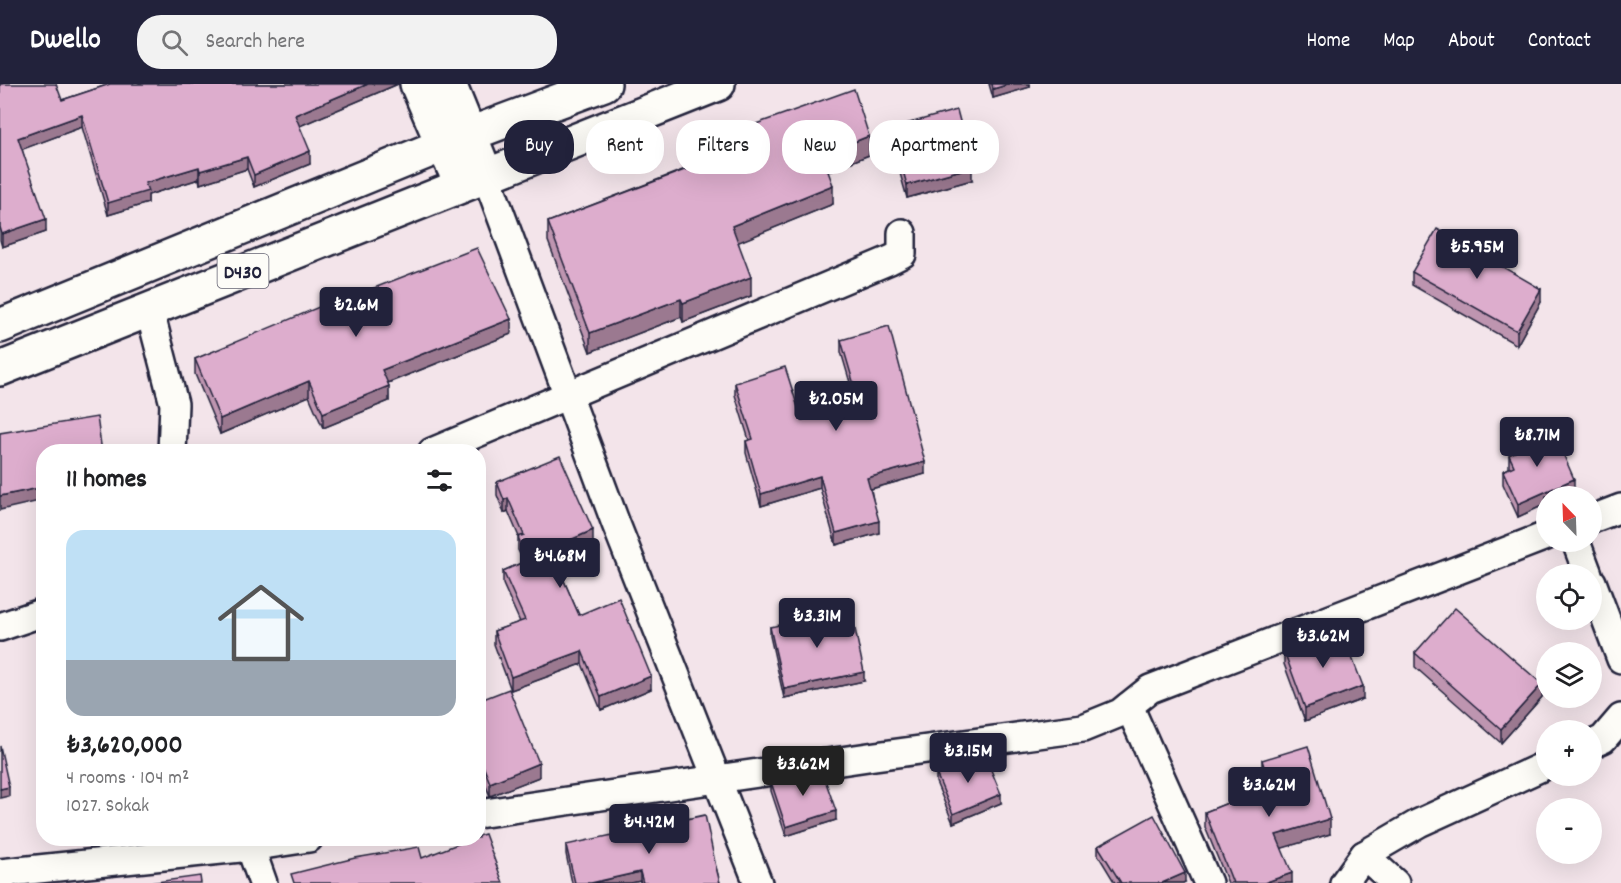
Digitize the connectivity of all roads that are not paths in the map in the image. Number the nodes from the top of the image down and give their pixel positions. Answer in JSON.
{"nodes":[{"id":1,"x":417,"y":84,"type":"edge"},
{"id":2,"x":448,"y":84,"type":"edge"},
{"id":3,"x":604,"y":84,"type":"edge"},
{"id":4,"x":717,"y":84,"type":"edge"},
{"id":5,"x":456,"y":140,"type":"junction"},
{"id":6,"x":474,"y":180,"type":"junction"},
{"id":7,"x":902,"y":233,"type":"dead end"},
{"id":8,"x":149,"y":308,"type":"junction"},
{"id":9,"x":0,"y":326,"type":"edge"},
{"id":10,"x":0,"y":369,"type":"edge"},
{"id":11,"x":567,"y":396,"type":"junction"},
{"id":12,"x":172,"y":444,"type":"edge"},
{"id":13,"x":451,"y":444,"type":"edge"},
{"id":14,"x":1621,"y":508,"type":"edge"},
{"id":15,"x":1602,"y":515,"type":"edge"},
{"id":16,"x":1536,"y":540,"type":"edge"},
{"id":17,"x":1602,"y":609,"type":"edge"},
{"id":18,"x":36,"y":615,"type":"edge"},
{"id":19,"x":0,"y":627,"type":"edge"},
{"id":20,"x":1621,"y":659,"type":"edge"},
{"id":21,"x":1129,"y":706,"type":"junction"},
{"id":22,"x":1621,"y":718,"type":"edge"},
{"id":23,"x":1602,"y":739,"type":"edge"},
{"id":24,"x":1536,"y":770,"type":"edge"},
{"id":25,"x":717,"y":780,"type":"junction"},
{"id":26,"x":486,"y":813,"type":"edge"},
{"id":27,"x":224,"y":846,"type":"edge"},
{"id":28,"x":250,"y":846,"type":"edge"},
{"id":29,"x":1364,"y":855,"type":"junction"},
{"id":30,"x":0,"y":873,"type":"edge"},
{"id":31,"x":263,"y":883,"type":"edge"},
{"id":32,"x":758,"y":883,"type":"edge"},
{"id":33,"x":1208,"y":883,"type":"edge"},
{"id":34,"x":1344,"y":883,"type":"edge"},
{"id":35,"x":1395,"y":883,"type":"edge"}],
"edges":[{"from":1,"to":5,"type":"main road"},
{"from":2,"to":5,"type":"main road"},
{"from":3,"to":5,"type":"main road","number":"D430"},
{"from":4,"to":6,"type":"main road","number":"D430"},
{"from":5,"to":6,"type":"main road"},
{"from":5,"to":9,"type":"main road","number":"D430"},
{"from":6,"to":8,"type":"main road","number":"D430"},
{"from":6,"to":11,"type":"street"},
{"from":7,"to":11,"type":"street"},
{"from":8,"to":10,"type":"main road","number":"D430"},
{"from":8,"to":12,"type":"street"},
{"from":11,"to":13,"type":"street"},
{"from":11,"to":25,"type":"street"},
{"from":14,"to":15,"type":"street"},
{"from":16,"to":21,"type":"street"},
{"from":17,"to":20,"type":"street"},
{"from":18,"to":19,"type":"street"},
{"from":21,"to":25,"type":"street"},
{"from":21,"to":33,"type":"street"},
{"from":22,"to":23,"type":"street"},
{"from":24,"to":29,"type":"street"},
{"from":25,"to":26,"type":"street"},
{"from":25,"to":32,"type":"street"},
{"from":27,"to":30,"type":"street"},
{"from":28,"to":31,"type":"street"},
{"from":29,"to":34,"type":"street"},
{"from":29,"to":35,"type":"street"}]}
